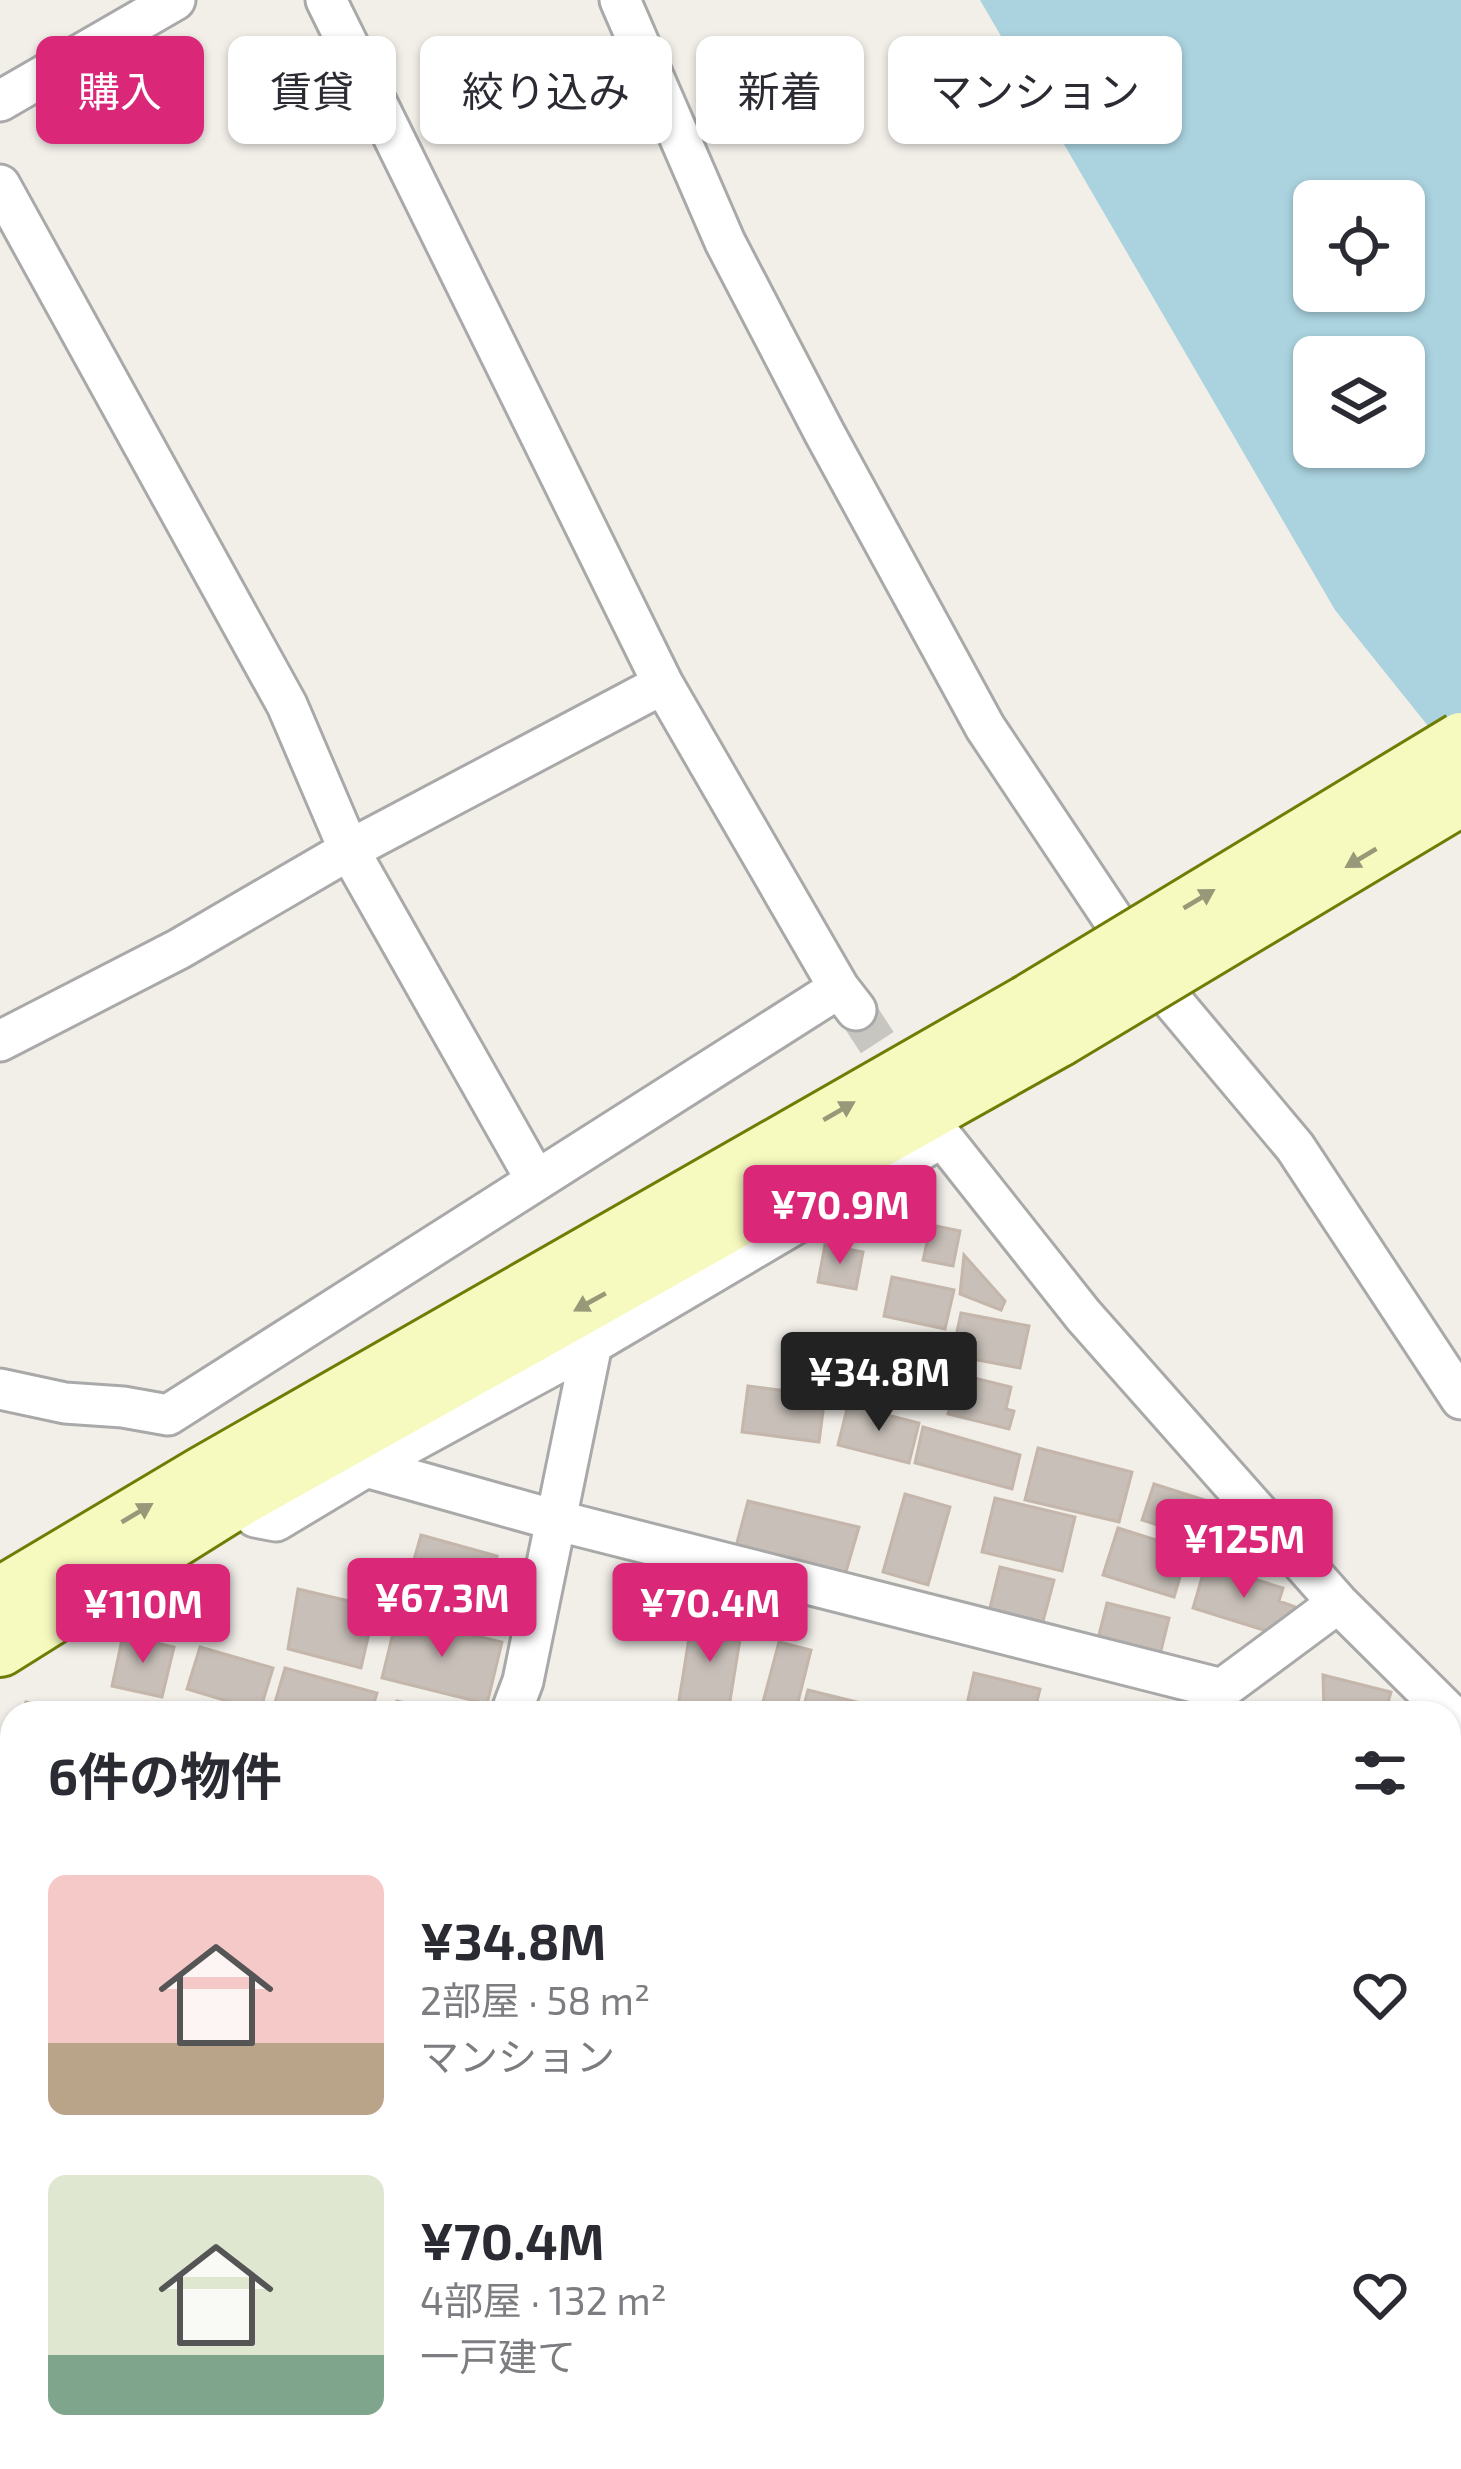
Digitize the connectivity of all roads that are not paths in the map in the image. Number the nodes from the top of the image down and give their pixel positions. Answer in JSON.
{"nodes":[{"id":1,"x":175,"y":0,"type":"edge"},
{"id":2,"x":326,"y":0,"type":"edge"},
{"id":3,"x":620,"y":0,"type":"edge"},
{"id":4,"x":0,"y":101,"type":"edge"},
{"id":5,"x":0,"y":185,"type":"edge"},
{"id":6,"x":663,"y":684,"type":"junction"},
{"id":7,"x":1461,"y":740,"type":"edge"},
{"id":8,"x":1461,"y":798,"type":"edge"},
{"id":9,"x":349,"y":850,"type":"junction"},
{"id":10,"x":1043,"y":1021,"type":"junction"},
{"id":11,"x":0,"y":1041,"type":"edge"},
{"id":12,"x":536,"y":1180,"type":"junction"},
{"id":13,"x":592,"y":1344,"type":"junction"},
{"id":14,"x":0,"y":1389,"type":"edge"},
{"id":15,"x":1461,"y":1399,"type":"edge"},
{"id":16,"x":168,"y":1414,"type":"junction"},
{"id":17,"x":366,"y":1467,"type":"junction"},
{"id":18,"x":222,"y":1486,"type":"junction"},
{"id":19,"x":555,"y":1520,"type":"junction"},
{"id":20,"x":0,"y":1595,"type":"edge"},
{"id":21,"x":1338,"y":1603,"type":"junction"},
{"id":22,"x":0,"y":1649,"type":"edge"},
{"id":23,"x":516,"y":1701,"type":"edge"},
{"id":24,"x":1222,"y":1701,"type":"edge"},
{"id":25,"x":1437,"y":1701,"type":"edge"}],
"edges":[{"from":1,"to":4,"type":"street"},
{"from":2,"to":6,"type":"street"},
{"from":3,"to":15,"type":"street"},
{"from":5,"to":9,"type":"street"},
{"from":6,"to":9,"type":"street"},
{"from":6,"to":12,"type":"street"},
{"from":10,"to":7,"type":"street","one_way":true,"bridge":true},
{"from":8,"to":10,"type":"street","one_way":true,"bridge":true},
{"from":9,"to":11,"type":"street"},
{"from":9,"to":12,"type":"street"},
{"from":10,"to":18,"type":"street"},
{"from":12,"to":16,"type":"street"},
{"from":13,"to":17,"type":"street"},
{"from":13,"to":19,"type":"street"},
{"from":13,"to":21,"type":"street"},
{"from":14,"to":16,"type":"street"},
{"from":16,"to":18,"type":"street"},
{"from":17,"to":18,"type":"street"},
{"from":17,"to":19,"type":"street"},
{"from":20,"to":18,"type":"street","one_way":true},
{"from":18,"to":22,"type":"street"},
{"from":19,"to":23,"type":"street"},
{"from":19,"to":24,"type":"street"},
{"from":21,"to":24,"type":"street"},
{"from":21,"to":25,"type":"street"}]}
